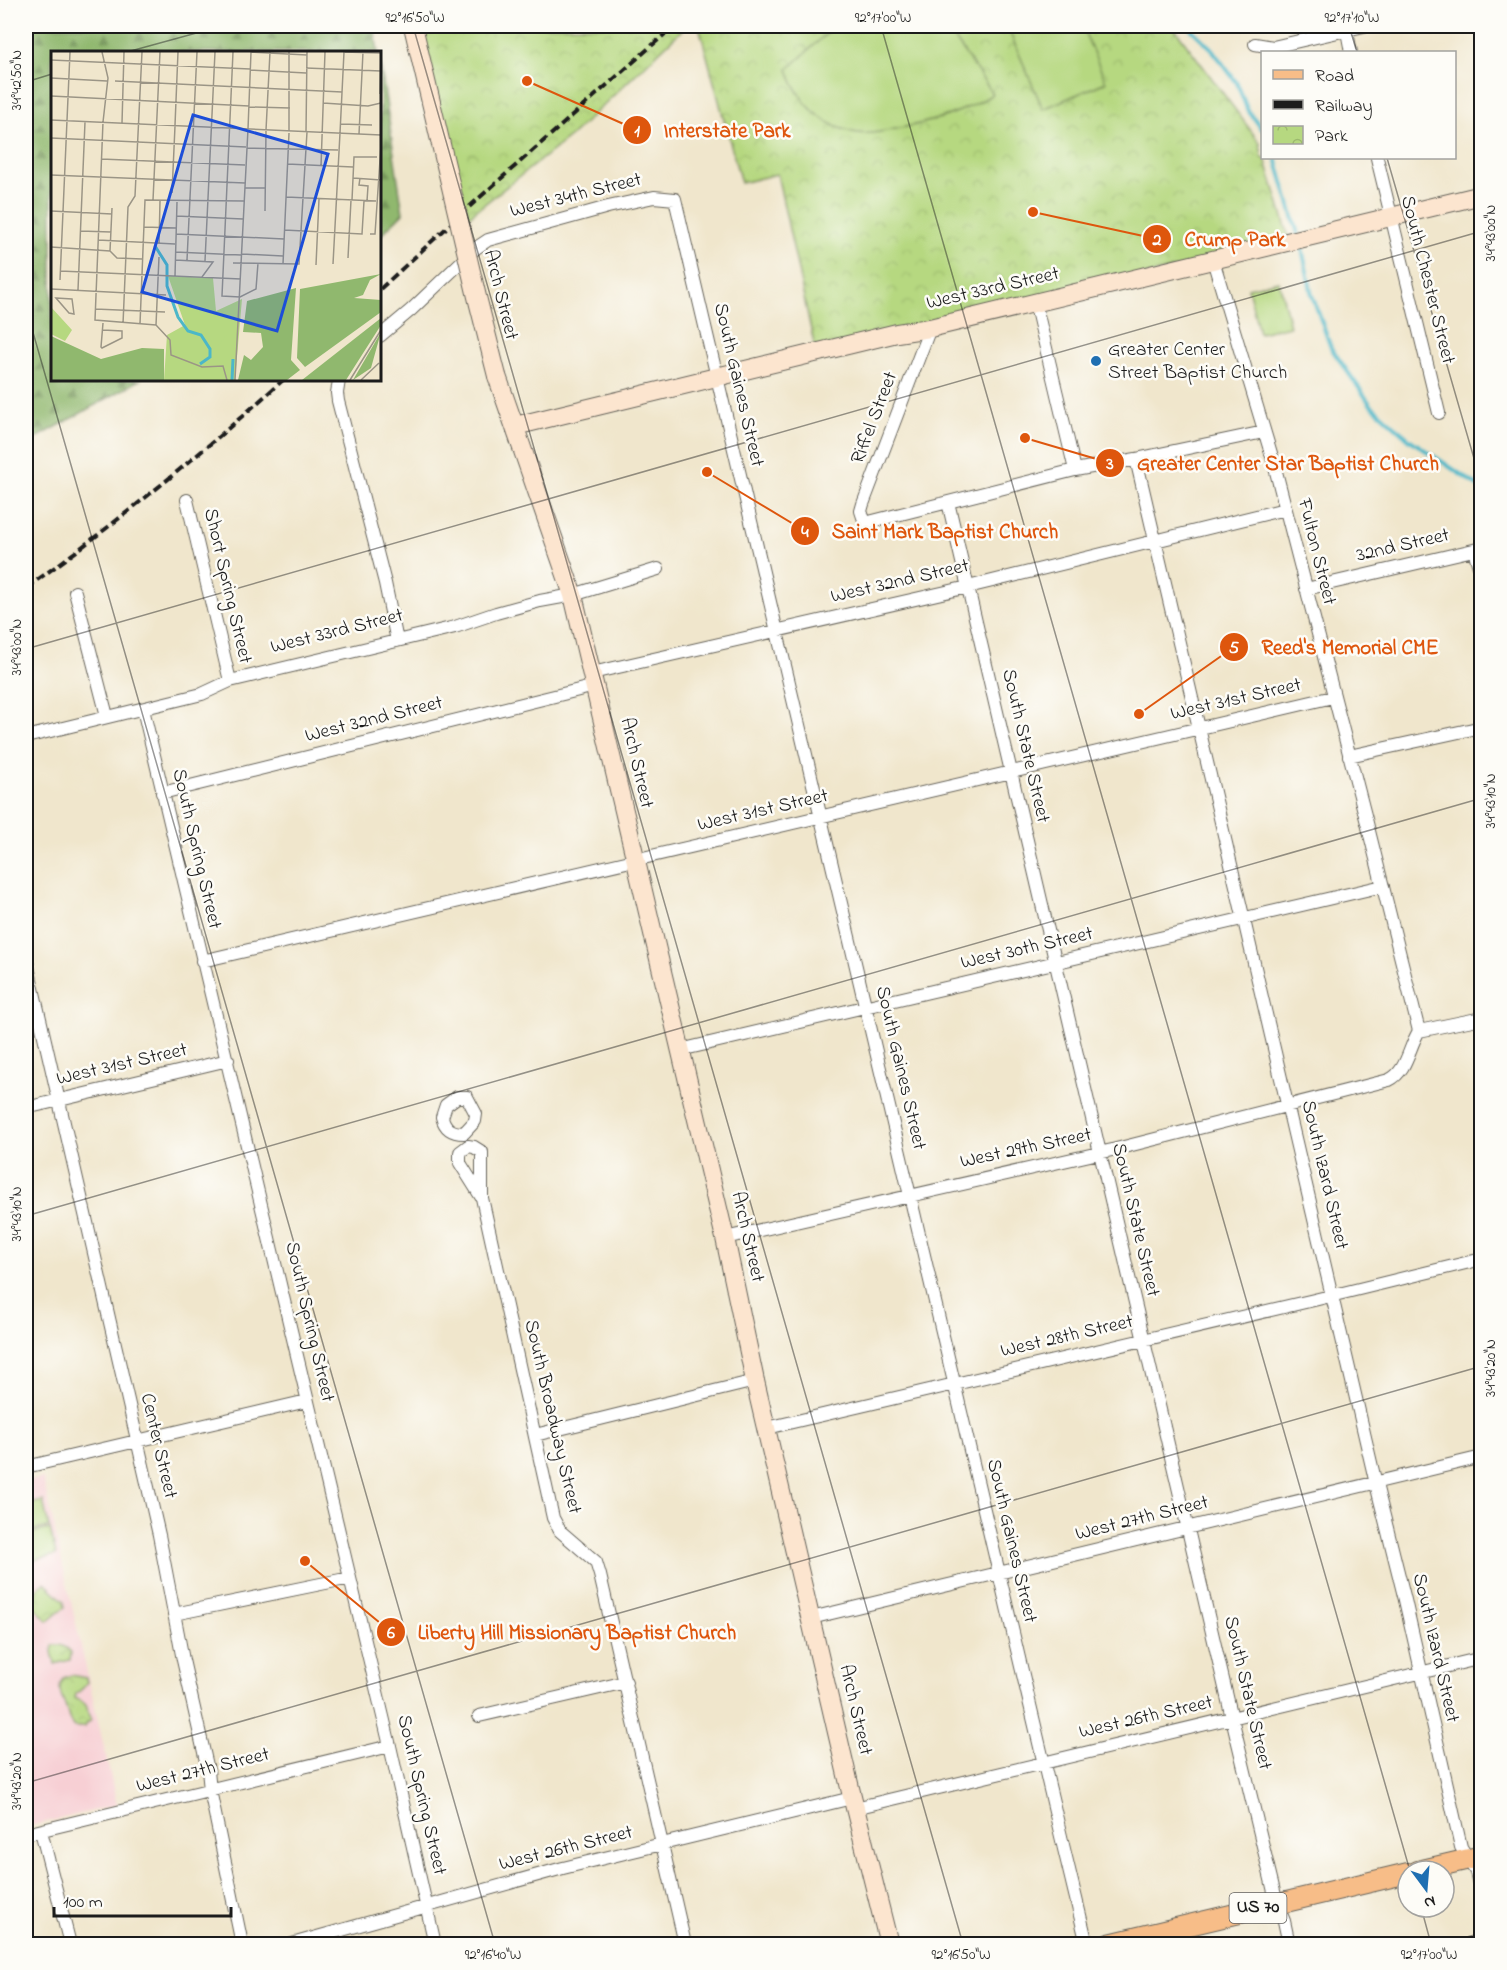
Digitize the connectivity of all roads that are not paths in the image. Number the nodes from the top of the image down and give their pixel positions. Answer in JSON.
{"nodes":[{"id":1,"x":413,"y":26,"type":"edge"},
{"id":2,"x":1364,"y":26,"type":"edge"},
{"id":3,"x":1347,"y":28,"type":"edge"},
{"id":4,"x":1255,"y":44,"type":"dead end"},
{"id":5,"x":1351,"y":51,"type":"edge"},
{"id":6,"x":1377,"y":159,"type":"edge"},
{"id":7,"x":1482,"y":195,"type":"edge"},
{"id":8,"x":675,"y":199,"type":"joint"},
{"id":9,"x":1391,"y":217,"type":"junction"},
{"id":10,"x":1213,"y":260,"type":"junction"},
{"id":11,"x":1035,"y":302,"type":"junction"},
{"id":12,"x":930,"y":328,"type":"junction"},
{"id":13,"x":381,"y":335,"type":"edge"},
{"id":14,"x":716,"y":377,"type":"junction"},
{"id":15,"x":339,"y":381,"type":"edge"},
{"id":16,"x":1439,"y":412,"type":"dead end"},
{"id":17,"x":515,"y":426,"type":"junction"},
{"id":18,"x":1263,"y":432,"type":"junction"},
{"id":19,"x":1136,"y":459,"type":"junction"},
{"id":20,"x":1075,"y":470,"type":"junction"},
{"id":21,"x":186,"y":500,"type":"dead end"},
{"id":22,"x":948,"y":502,"type":"junction"},
{"id":23,"x":1285,"y":509,"type":"junction"},
{"id":24,"x":1155,"y":541,"type":"junction"},
{"id":25,"x":1478,"y":549,"type":"edge"},
{"id":26,"x":658,"y":569,"type":"dead end"},
{"id":27,"x":1482,"y":577,"type":"edge"},
{"id":28,"x":968,"y":587,"type":"junction"},
{"id":29,"x":1306,"y":589,"type":"junction"},
{"id":30,"x":75,"y":592,"type":"dead end"},
{"id":31,"x":573,"y":595,"type":"junction"},
{"id":32,"x":776,"y":630,"type":"junction"},
{"id":33,"x":397,"y":641,"type":"junction"},
{"id":34,"x":593,"y":680,"type":"junction"},
{"id":35,"x":230,"y":681,"type":"junction"},
{"id":36,"x":1333,"y":697,"type":"junction"},
{"id":37,"x":143,"y":709,"type":"junction"},
{"id":38,"x":107,"y":716,"type":"junction"},
{"id":39,"x":1482,"y":727,"type":"edge"},
{"id":40,"x":1199,"y":729,"type":"junction"},
{"id":41,"x":26,"y":737,"type":"edge"},
{"id":42,"x":1349,"y":756,"type":"junction"},
{"id":43,"x":1012,"y":772,"type":"junction"},
{"id":44,"x":162,"y":793,"type":"junction"},
{"id":45,"x":820,"y":818,"type":"junction"},
{"id":46,"x":636,"y":861,"type":"junction"},
{"id":47,"x":1383,"y":886,"type":"junction"},
{"id":48,"x":1244,"y":919,"type":"junction"},
{"id":49,"x":26,"y":958,"type":"edge"},
{"id":50,"x":202,"y":962,"type":"junction"},
{"id":51,"x":1056,"y":963,"type":"junction"},
{"id":52,"x":865,"y":1007,"type":"junction"},
{"id":53,"x":1482,"y":1018,"type":"edge"},
{"id":54,"x":1419,"y":1031,"type":"junction"},
{"id":55,"x":680,"y":1050,"type":"junction"},
{"id":56,"x":228,"y":1060,"type":"junction"},
{"id":57,"x":58,"y":1100,"type":"junction"},
{"id":58,"x":1288,"y":1105,"type":"junction"},
{"id":59,"x":26,"y":1107,"type":"edge"},
{"id":60,"x":464,"y":1132,"type":"dead end"},
{"id":61,"x":468,"y":1146,"type":"junction"},
{"id":62,"x":1100,"y":1153,"type":"junction"},
{"id":63,"x":909,"y":1195,"type":"junction"},
{"id":64,"x":482,"y":1198,"type":"junction"},
{"id":65,"x":725,"y":1238,"type":"junction"},
{"id":66,"x":1482,"y":1259,"type":"edge"},
{"id":67,"x":1333,"y":1295,"type":"junction"},
{"id":68,"x":1143,"y":1340,"type":"junction"},
{"id":69,"x":755,"y":1381,"type":"junction"},
{"id":70,"x":954,"y":1384,"type":"junction"},
{"id":71,"x":307,"y":1401,"type":"junction"},
{"id":72,"x":766,"y":1428,"type":"junction"},
{"id":73,"x":535,"y":1435,"type":"junction"},
{"id":74,"x":137,"y":1442,"type":"junction"},
{"id":75,"x":1482,"y":1457,"type":"edge"},
{"id":76,"x":26,"y":1467,"type":"edge"},
{"id":77,"x":1376,"y":1484,"type":"junction"},
{"id":78,"x":1188,"y":1527,"type":"junction"},
{"id":79,"x":999,"y":1574,"type":"junction"},
{"id":80,"x":350,"y":1578,"type":"junction"},
{"id":81,"x":174,"y":1614,"type":"junction"},
{"id":82,"x":811,"y":1618,"type":"junction"},
{"id":83,"x":1482,"y":1658,"type":"edge"},
{"id":84,"x":1422,"y":1673,"type":"junction"},
{"id":85,"x":626,"y":1682,"type":"junction"},
{"id":86,"x":479,"y":1716,"type":"dead end"},
{"id":87,"x":1232,"y":1718,"type":"junction"},
{"id":88,"x":390,"y":1746,"type":"junction"},
{"id":89,"x":1043,"y":1763,"type":"junction"},
{"id":90,"x":210,"y":1790,"type":"junction"},
{"id":91,"x":853,"y":1803,"type":"junction"},
{"id":92,"x":41,"y":1831,"type":"junction"},
{"id":93,"x":26,"y":1834,"type":"edge"},
{"id":94,"x":663,"y":1844,"type":"junction"},
{"id":95,"x":1475,"y":1858,"type":"edge"},
{"id":96,"x":1456,"y":1862,"type":"edge"},
{"id":97,"x":1396,"y":1876,"type":"edge"},
{"id":98,"x":1482,"y":1896,"type":"edge"},
{"id":99,"x":1276,"y":1904,"type":"junction"},
{"id":100,"x":427,"y":1906,"type":"junction"},
{"id":101,"x":70,"y":1944,"type":"edge"},
{"id":102,"x":242,"y":1944,"type":"edge"},
{"id":103,"x":292,"y":1944,"type":"edge"},
{"id":104,"x":435,"y":1944,"type":"edge"},
{"id":105,"x":685,"y":1944,"type":"edge"},
{"id":106,"x":889,"y":1944,"type":"edge"},
{"id":107,"x":1089,"y":1944,"type":"edge"},
{"id":108,"x":1109,"y":1944,"type":"edge"},
{"id":109,"x":1290,"y":1944,"type":"edge"}],
"edges":[{"from":1,"to":17,"type":"main road","name":"Arch Street","bridge":true},
{"from":2,"to":3,"type":"street"},
{"from":3,"to":4,"type":"street"},
{"from":3,"to":5,"type":"street"},
{"from":6,"to":9,"type":"street","name":"South Chester Street"},
{"from":7,"to":9,"type":"main road","name":"West 33rd Street"},
{"from":8,"to":13,"type":"street","name":"West 34th Street"},
{"from":8,"to":14,"type":"street","name":"South Gaines Street"},
{"from":9,"to":10,"type":"main road","name":"West 33rd Street"},
{"from":9,"to":16,"type":"street","name":"South Chester Street"},
{"from":10,"to":11,"type":"main road","name":"West 33rd Street"},
{"from":10,"to":18,"type":"street","name":"Fulton Street"},
{"from":11,"to":12,"type":"main road","name":"West 33rd Street"},
{"from":11,"to":20,"type":"street"},
{"from":12,"to":14,"type":"main road","name":"West 33rd Street"},
{"from":12,"to":22,"type":"street","name":"Riffel Street"},
{"from":14,"to":17,"type":"main road","name":"West 33rd Street"},
{"from":14,"to":32,"type":"street","name":"South Gaines Street"},
{"from":15,"to":33,"type":"street"},
{"from":17,"to":31,"type":"main road","name":"Arch Street"},
{"from":18,"to":19,"type":"street"},
{"from":18,"to":23,"type":"street","name":"Fulton Street"},
{"from":19,"to":20,"type":"street"},
{"from":19,"to":24,"type":"street","name":"South Izard Street"},
{"from":20,"to":22,"type":"street"},
{"from":21,"to":35,"type":"street","name":"Short Spring Street"},
{"from":22,"to":28,"type":"street","name":"South State Street"},
{"from":23,"to":24,"type":"street","name":"West 32nd Street"},
{"from":23,"to":29,"type":"street","name":"Fulton Street"},
{"from":24,"to":28,"type":"street","name":"West 32nd Street"},
{"from":24,"to":40,"type":"street","name":"South Izard Street"},
{"from":25,"to":27,"type":"street"},
{"from":25,"to":29,"type":"street","name":"32nd Street"},
{"from":26,"to":31,"type":"street","name":"West 33rd Street"},
{"from":28,"to":32,"type":"street","name":"West 32nd Street"},
{"from":28,"to":43,"type":"street","name":"South State Street"},
{"from":29,"to":36,"type":"street","name":"Fulton Street"},
{"from":30,"to":38,"type":"street"},
{"from":31,"to":33,"type":"street","name":"West 33rd Street"},
{"from":31,"to":34,"type":"main road","name":"Arch Street"},
{"from":32,"to":34,"type":"street","name":"West 32nd Street"},
{"from":32,"to":45,"type":"street","name":"South Gaines Street"},
{"from":33,"to":35,"type":"street","name":"West 33rd Street"},
{"from":34,"to":44,"type":"street","name":"West 32nd Street"},
{"from":34,"to":46,"type":"main road","name":"Arch Street"},
{"from":35,"to":37,"type":"street","name":"West 33rd Street"},
{"from":36,"to":40,"type":"street","name":"West 31st Street"},
{"from":36,"to":42,"type":"street","name":"Fulton Street"},
{"from":37,"to":38,"type":"street","name":"West 33rd Street"},
{"from":37,"to":44,"type":"street","name":"South Spring Street"},
{"from":38,"to":41,"type":"street","name":"West 33rd Street"},
{"from":39,"to":42,"type":"street"},
{"from":40,"to":43,"type":"street","name":"West 31st Street"},
{"from":40,"to":48,"type":"street","name":"South Izard Street"},
{"from":42,"to":47,"type":"street","name":"Fulton Street"},
{"from":43,"to":45,"type":"street","name":"West 31st Street"},
{"from":43,"to":51,"type":"street","name":"South State Street"},
{"from":44,"to":50,"type":"street","name":"South Spring Street"},
{"from":45,"to":46,"type":"street","name":"West 31st Street"},
{"from":45,"to":52,"type":"street","name":"South Gaines Street"},
{"from":46,"to":50,"type":"street","name":"West 31st Street"},
{"from":46,"to":55,"type":"main road","name":"Arch Street"},
{"from":47,"to":48,"type":"street","name":"West 30th Street"},
{"from":47,"to":54,"type":"street","name":"Fulton Street"},
{"from":48,"to":51,"type":"street","name":"West 30th Street"},
{"from":48,"to":58,"type":"street","name":"South Izard Street"},
{"from":49,"to":57,"type":"street","name":"Center Street"},
{"from":50,"to":56,"type":"street","name":"South Spring Street"},
{"from":51,"to":52,"type":"street","name":"West 30th Street"},
{"from":51,"to":62,"type":"street","name":"South State Street"},
{"from":52,"to":55,"type":"street","name":"West 30th Street"},
{"from":52,"to":63,"type":"street","name":"South Gaines Street"},
{"from":53,"to":54,"type":"street"},
{"from":54,"to":58,"type":"street","name":"West 29th Street"},
{"from":55,"to":65,"type":"main road","name":"Arch Street"},
{"from":56,"to":57,"type":"street","name":"West 31st Street"},
{"from":56,"to":71,"type":"street","name":"South Spring Street"},
{"from":57,"to":59,"type":"street","name":"West 31st Street"},
{"from":57,"to":74,"type":"street","name":"Center Street"},
{"from":58,"to":62,"type":"street","name":"West 29th Street"},
{"from":58,"to":67,"type":"street","name":"South Izard Street"},
{"from":60,"to":61,"type":"street","name":"South Broadway Street"},
{"from":61,"to":64,"type":"street","name":"South Broadway Street"},
{"from":61,"to":64,"type":"street","name":"South Broadway Street"},
{"from":62,"to":63,"type":"street","name":"West 29th Street"},
{"from":62,"to":68,"type":"street","name":"South State Street"},
{"from":63,"to":65,"type":"street","name":"West 29th Street"},
{"from":63,"to":70,"type":"street","name":"South Gaines Street"},
{"from":64,"to":73,"type":"street","name":"South Broadway Street"},
{"from":65,"to":69,"type":"main road","name":"Arch Street"},
{"from":66,"to":67,"type":"street","name":"West 28th Street"},
{"from":67,"to":68,"type":"street","name":"West 28th Street"},
{"from":67,"to":77,"type":"street","name":"South Izard Street"},
{"from":68,"to":70,"type":"street","name":"West 28th Street"},
{"from":68,"to":78,"type":"street","name":"South State Street"},
{"from":69,"to":72,"type":"main road","name":"Arch Street"},
{"from":69,"to":73,"type":"street"},
{"from":70,"to":72,"type":"street","name":"West 28th Street"},
{"from":70,"to":79,"type":"street","name":"South Gaines Street"},
{"from":71,"to":74,"type":"street"},
{"from":71,"to":80,"type":"street","name":"South Spring Street"},
{"from":72,"to":82,"type":"main road","name":"Arch Street"},
{"from":73,"to":85,"type":"street","name":"South Broadway Street"},
{"from":74,"to":76,"type":"street"},
{"from":74,"to":81,"type":"street","name":"Center Street"},
{"from":75,"to":77,"type":"street","name":"West 27th Street"},
{"from":77,"to":78,"type":"street","name":"West 27th Street"},
{"from":77,"to":84,"type":"street","name":"South Izard Street"},
{"from":78,"to":79,"type":"street","name":"West 27th Street"},
{"from":78,"to":87,"type":"street","name":"South State Street"},
{"from":79,"to":82,"type":"street","name":"West 27th Street"},
{"from":79,"to":89,"type":"street","name":"South Gaines Street"},
{"from":80,"to":81,"type":"street"},
{"from":80,"to":88,"type":"street","name":"South Spring Street"},
{"from":81,"to":90,"type":"street","name":"Center Street"},
{"from":82,"to":91,"type":"main road","name":"Arch Street"},
{"from":83,"to":84,"type":"street","name":"West 26th Street"},
{"from":84,"to":87,"type":"street","name":"West 26th Street"},
{"from":84,"to":95,"type":"street","name":"South Izard Street"},
{"from":85,"to":86,"type":"street"},
{"from":85,"to":94,"type":"street","name":"South Broadway Street"},
{"from":87,"to":89,"type":"street","name":"West 26th Street"},
{"from":87,"to":99,"type":"street","name":"South State Street"},
{"from":88,"to":90,"type":"street","name":"West 27th Street"},
{"from":88,"to":100,"type":"street","name":"South Spring Street"},
{"from":89,"to":91,"type":"street","name":"West 26th Street"},
{"from":89,"to":107,"type":"street","name":"South Gaines Street"},
{"from":90,"to":92,"type":"street","name":"West 27th Street"},
{"from":90,"to":102,"type":"street","name":"Center Street"},
{"from":91,"to":94,"type":"street","name":"West 26th Street"},
{"from":91,"to":106,"type":"main road","name":"Arch Street"},
{"from":92,"to":93,"type":"street","name":"West 27th Street"},
{"from":92,"to":101,"type":"street"},
{"from":94,"to":100,"type":"street","name":"West 26th Street"},
{"from":94,"to":105,"type":"street","name":"South Broadway Street"},
{"from":95,"to":96,"type":"main road"},
{"from":95,"to":98,"type":"street","name":"South Izard Street"},
{"from":97,"to":99,"type":"main road","number":"US 70"},
{"from":99,"to":108,"type":"main road","number":"US 70"},
{"from":99,"to":109,"type":"street","name":"South State Street"},
{"from":100,"to":103,"type":"street","name":"West 26th Street"},
{"from":100,"to":104,"type":"street","name":"South Spring Street"}]}
